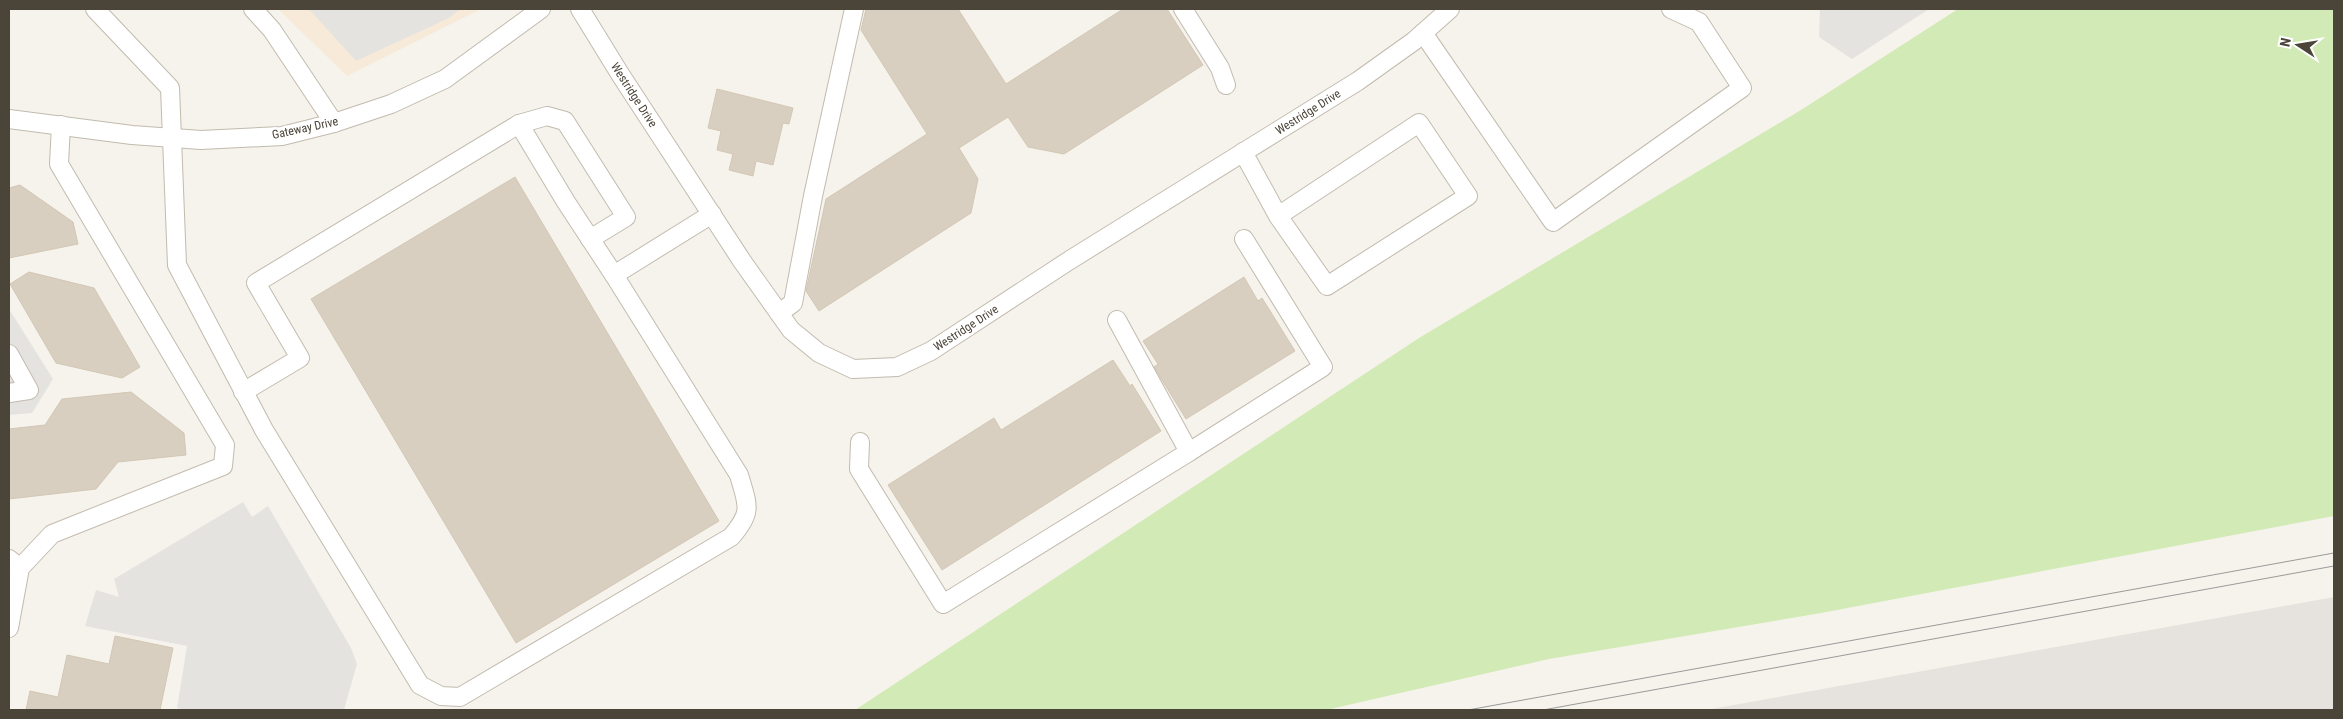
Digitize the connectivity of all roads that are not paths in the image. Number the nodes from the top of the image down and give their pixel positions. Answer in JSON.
{"nodes":[{"id":1,"x":95,"y":9,"type":"edge"},
{"id":2,"x":253,"y":9,"type":"edge"},
{"id":3,"x":541,"y":9,"type":"edge"},
{"id":4,"x":580,"y":9,"type":"edge"},
{"id":5,"x":854,"y":9,"type":"edge"},
{"id":6,"x":1183,"y":9,"type":"edge"},
{"id":7,"x":1450,"y":9,"type":"edge"},
{"id":8,"x":1671,"y":9,"type":"edge"},
{"id":9,"x":1423,"y":33,"type":"junction"},
{"id":10,"x":1226,"y":84,"type":"dead end"},
{"id":11,"x":9,"y":119,"type":"edge"},
{"id":12,"x":334,"y":123,"type":"junction"},
{"id":13,"x":520,"y":124,"type":"junction"},
{"id":14,"x":61,"y":125,"type":"junction"},
{"id":15,"x":172,"y":138,"type":"junction"},
{"id":16,"x":1243,"y":152,"type":"junction"},
{"id":17,"x":712,"y":214,"type":"junction"},
{"id":18,"x":1278,"y":216,"type":"junction"},
{"id":19,"x":590,"y":239,"type":"junction"},
{"id":20,"x":1244,"y":239,"type":"dead end"},
{"id":21,"x":614,"y":275,"type":"junction"},
{"id":22,"x":779,"y":313,"type":"junction"},
{"id":23,"x":1117,"y":320,"type":"dead end"},
{"id":24,"x":9,"y":354,"type":"edge"},
{"id":25,"x":9,"y":392,"type":"edge"},
{"id":26,"x":243,"y":392,"type":"junction"},
{"id":27,"x":860,"y":442,"type":"dead end"},
{"id":28,"x":1189,"y":452,"type":"junction"},
{"id":29,"x":14,"y":564,"type":"edge"},
{"id":30,"x":9,"y":628,"type":"edge"}],
"edges":[{"from":1,"to":15,"type":"street"},
{"from":2,"to":12,"type":"street"},
{"from":3,"to":12,"type":"street","name":"Gateway Drive"},
{"from":4,"to":17,"type":"street","name":"Westridge Drive"},
{"from":5,"to":22,"type":"street"},
{"from":6,"to":10,"type":"street"},
{"from":7,"to":9,"type":"street","name":"Westridge Drive"},
{"from":8,"to":9,"type":"street"},
{"from":9,"to":16,"type":"street","name":"Westridge Drive"},
{"from":11,"to":14,"type":"street","name":"Gateway Drive"},
{"from":12,"to":15,"type":"street","name":"Gateway Drive"},
{"from":13,"to":19,"type":"street"},
{"from":13,"to":19,"type":"street"},
{"from":13,"to":26,"type":"street"},
{"from":14,"to":15,"type":"street","name":"Gateway Drive"},
{"from":14,"to":29,"type":"street"},
{"from":15,"to":26,"type":"street"},
{"from":16,"to":18,"type":"street"},
{"from":16,"to":22,"type":"street","name":"Westridge Drive"},
{"from":17,"to":21,"type":"street"},
{"from":17,"to":22,"type":"street","name":"Westridge Drive"},
{"from":18,"to":18,"type":"street"},
{"from":19,"to":21,"type":"street"},
{"from":20,"to":28,"type":"street"},
{"from":21,"to":26,"type":"street"},
{"from":23,"to":28,"type":"street"},
{"from":24,"to":25,"type":"street"},
{"from":27,"to":28,"type":"street"},
{"from":29,"to":30,"type":"street"}]}
